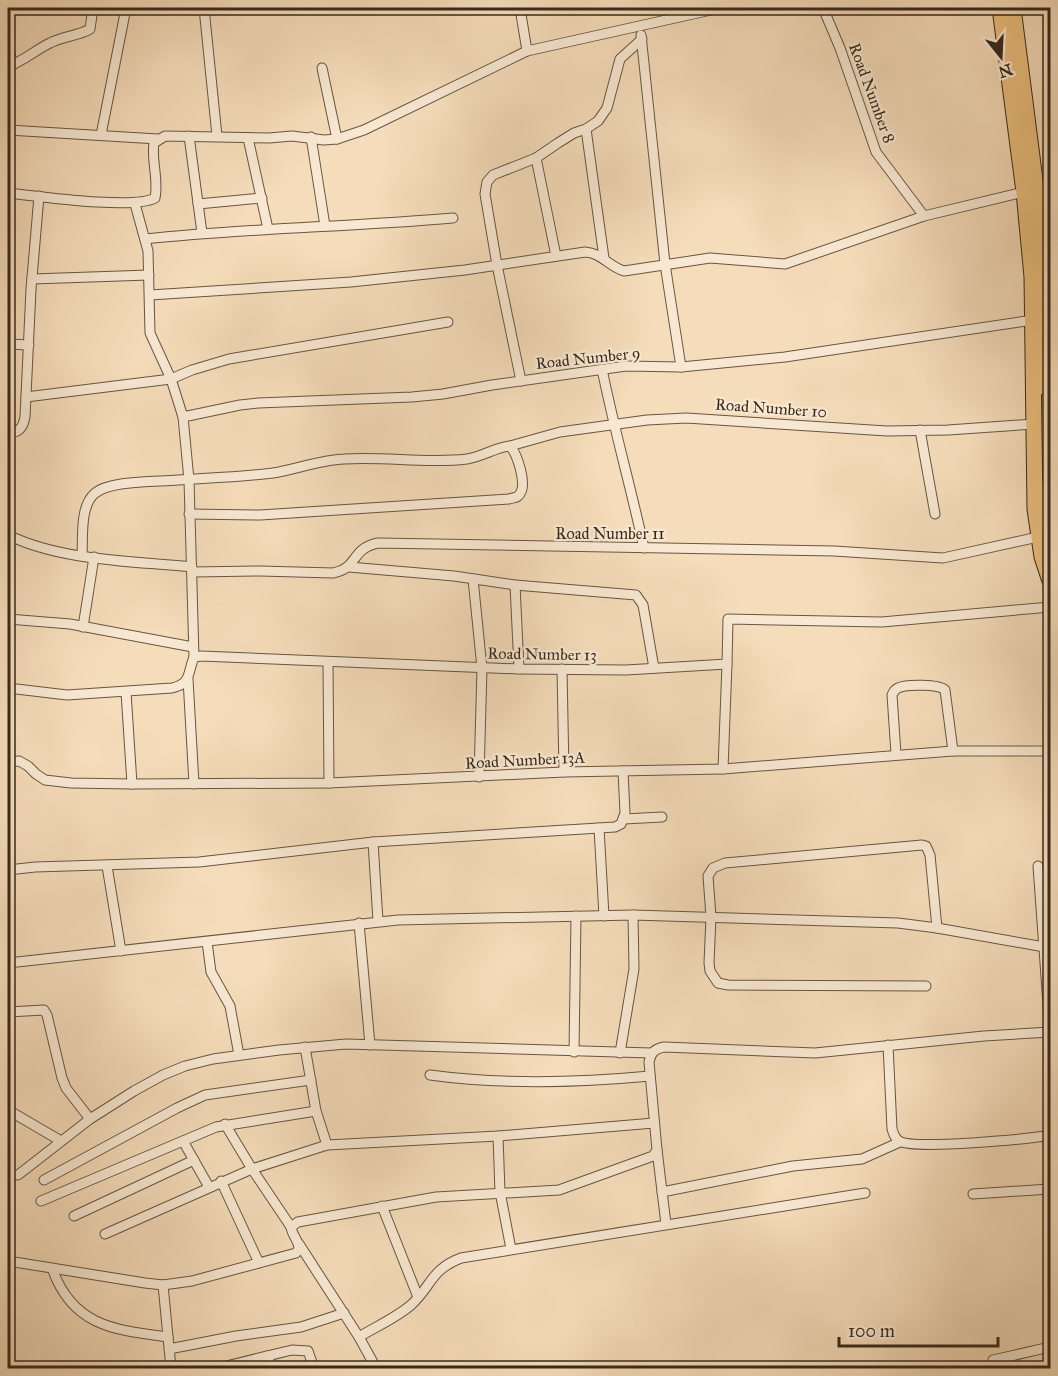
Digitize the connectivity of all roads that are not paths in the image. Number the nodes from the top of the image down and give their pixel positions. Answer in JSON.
{"nodes":[{"id":1,"x":93,"y":8,"type":"edge"},
{"id":2,"x":126,"y":8,"type":"edge"},
{"id":3,"x":204,"y":8,"type":"edge"},
{"id":4,"x":520,"y":8,"type":"edge"},
{"id":5,"x":720,"y":8,"type":"edge"},
{"id":6,"x":823,"y":8,"type":"edge"},
{"id":7,"x":1000,"y":8,"type":"edge"},
{"id":8,"x":1013,"y":8,"type":"edge"},
{"id":9,"x":691,"y":11,"type":"edge"},
{"id":10,"x":640,"y":25,"type":"junction"},
{"id":11,"x":642,"y":39,"type":"junction"},
{"id":12,"x":8,"y":47,"type":"edge"},
{"id":13,"x":527,"y":51,"type":"junction"},
{"id":14,"x":10,"y":65,"type":"edge"},
{"id":15,"x":322,"y":68,"type":"dead end"},
{"id":16,"x":586,"y":129,"type":"junction"},
{"id":17,"x":8,"y":130,"type":"edge"},
{"id":18,"x":101,"y":135,"type":"junction"},
{"id":19,"x":189,"y":136,"type":"junction"},
{"id":20,"x":217,"y":136,"type":"junction"},
{"id":21,"x":248,"y":138,"type":"junction"},
{"id":22,"x":311,"y":138,"type":"junction"},
{"id":23,"x":158,"y":139,"type":"junction"},
{"id":24,"x":337,"y":139,"type":"junction"},
{"id":25,"x":536,"y":158,"type":"junction"},
{"id":26,"x":1024,"y":192,"type":"junction"},
{"id":27,"x":8,"y":193,"type":"edge"},
{"id":28,"x":39,"y":196,"type":"junction"},
{"id":29,"x":262,"y":198,"type":"junction"},
{"id":30,"x":135,"y":204,"type":"junction"},
{"id":31,"x":198,"y":204,"type":"junction"},
{"id":32,"x":924,"y":216,"type":"junction"},
{"id":33,"x":453,"y":218,"type":"dead end"},
{"id":34,"x":325,"y":226,"type":"junction"},
{"id":35,"x":268,"y":229,"type":"junction"},
{"id":36,"x":202,"y":233,"type":"junction"},
{"id":37,"x":145,"y":239,"type":"junction"},
{"id":38,"x":556,"y":256,"type":"junction"},
{"id":39,"x":604,"y":258,"type":"junction"},
{"id":40,"x":665,"y":264,"type":"junction"},
{"id":41,"x":498,"y":265,"type":"junction"},
{"id":42,"x":149,"y":275,"type":"junction"},
{"id":43,"x":32,"y":279,"type":"junction"},
{"id":44,"x":150,"y":295,"type":"junction"},
{"id":45,"x":1033,"y":320,"type":"junction"},
{"id":46,"x":448,"y":322,"type":"dead end"},
{"id":47,"x":8,"y":344,"type":"edge"},
{"id":48,"x":29,"y":345,"type":"junction"},
{"id":49,"x":681,"y":367,"type":"junction"},
{"id":50,"x":602,"y":369,"type":"junction"},
{"id":51,"x":171,"y":379,"type":"junction"},
{"id":52,"x":521,"y":381,"type":"junction"},
{"id":53,"x":26,"y":397,"type":"junction"},
{"id":54,"x":183,"y":417,"type":"junction"},
{"id":55,"x":613,"y":424,"type":"junction"},
{"id":56,"x":1034,"y":424,"type":"junction"},
{"id":57,"x":920,"y":430,"type":"junction"},
{"id":58,"x":8,"y":434,"type":"edge"},
{"id":59,"x":510,"y":446,"type":"junction"},
{"id":60,"x":189,"y":480,"type":"junction"},
{"id":61,"x":189,"y":514,"type":"junction"},
{"id":62,"x":935,"y":514,"type":"dead end"},
{"id":63,"x":8,"y":535,"type":"edge"},
{"id":64,"x":1038,"y":537,"type":"junction"},
{"id":65,"x":644,"y":548,"type":"junction"},
{"id":66,"x":1050,"y":548,"type":"edge"},
{"id":67,"x":82,"y":555,"type":"junction"},
{"id":68,"x":94,"y":557,"type":"junction"},
{"id":69,"x":349,"y":567,"type":"junction"},
{"id":70,"x":192,"y":570,"type":"junction"},
{"id":71,"x":473,"y":579,"type":"junction"},
{"id":72,"x":1050,"y":582,"type":"edge"},
{"id":73,"x":515,"y":585,"type":"junction"},
{"id":74,"x":1050,"y":607,"type":"edge"},
{"id":75,"x":8,"y":619,"type":"edge"},
{"id":76,"x":83,"y":627,"type":"junction"},
{"id":77,"x":193,"y":652,"type":"junction"},
{"id":78,"x":328,"y":662,"type":"junction"},
{"id":79,"x":727,"y":664,"type":"junction"},
{"id":80,"x":482,"y":668,"type":"junction"},
{"id":81,"x":654,"y":668,"type":"junction"},
{"id":82,"x":519,"y":669,"type":"junction"},
{"id":83,"x":562,"y":669,"type":"junction"},
{"id":84,"x":188,"y":679,"type":"junction"},
{"id":85,"x":8,"y":688,"type":"edge"},
{"id":86,"x":126,"y":692,"type":"junction"},
{"id":87,"x":953,"y":751,"type":"junction"},
{"id":88,"x":1050,"y":751,"type":"edge"},
{"id":89,"x":896,"y":754,"type":"junction"},
{"id":90,"x":8,"y":762,"type":"edge"},
{"id":91,"x":723,"y":769,"type":"junction"},
{"id":92,"x":623,"y":771,"type":"junction"},
{"id":93,"x":564,"y":772,"type":"junction"},
{"id":94,"x":479,"y":777,"type":"junction"},
{"id":95,"x":329,"y":783,"type":"junction"},
{"id":96,"x":132,"y":784,"type":"junction"},
{"id":97,"x":194,"y":784,"type":"junction"},
{"id":98,"x":662,"y":817,"type":"dead end"},
{"id":99,"x":624,"y":819,"type":"junction"},
{"id":100,"x":599,"y":828,"type":"junction"},
{"id":101,"x":372,"y":842,"type":"junction"},
{"id":102,"x":106,"y":866,"type":"junction"},
{"id":103,"x":1038,"y":866,"type":"dead end"},
{"id":104,"x":8,"y":870,"type":"edge"},
{"id":105,"x":633,"y":915,"type":"junction"},
{"id":106,"x":576,"y":916,"type":"junction"},
{"id":107,"x":604,"y":916,"type":"junction"},
{"id":108,"x":711,"y":917,"type":"junction"},
{"id":109,"x":378,"y":921,"type":"junction"},
{"id":110,"x":359,"y":922,"type":"junction"},
{"id":111,"x":937,"y":927,"type":"junction"},
{"id":112,"x":207,"y":942,"type":"junction"},
{"id":113,"x":1047,"y":948,"type":"edge"},
{"id":114,"x":121,"y":951,"type":"junction"},
{"id":115,"x":8,"y":963,"type":"edge"},
{"id":116,"x":926,"y":986,"type":"dead end"},
{"id":117,"x":8,"y":1012,"type":"edge"},
{"id":118,"x":1050,"y":1032,"type":"edge"},
{"id":119,"x":370,"y":1045,"type":"junction"},
{"id":120,"x":888,"y":1046,"type":"junction"},
{"id":121,"x":305,"y":1047,"type":"junction"},
{"id":122,"x":574,"y":1052,"type":"junction"},
{"id":123,"x":620,"y":1053,"type":"junction"},
{"id":124,"x":651,"y":1053,"type":"junction"},
{"id":125,"x":239,"y":1055,"type":"junction"},
{"id":126,"x":430,"y":1075,"type":"dead end"},
{"id":127,"x":650,"y":1076,"type":"junction"},
{"id":128,"x":311,"y":1080,"type":"junction"},
{"id":129,"x":8,"y":1110,"type":"edge"},
{"id":130,"x":316,"y":1111,"type":"junction"},
{"id":131,"x":90,"y":1119,"type":"junction"},
{"id":132,"x":225,"y":1124,"type":"junction"},
{"id":133,"x":654,"y":1124,"type":"junction"},
{"id":134,"x":1050,"y":1135,"type":"edge"},
{"id":135,"x":498,"y":1136,"type":"junction"},
{"id":136,"x":61,"y":1141,"type":"junction"},
{"id":137,"x":183,"y":1141,"type":"junction"},
{"id":138,"x":900,"y":1142,"type":"junction"},
{"id":139,"x":327,"y":1145,"type":"junction"},
{"id":140,"x":657,"y":1150,"type":"junction"},
{"id":141,"x":194,"y":1160,"type":"junction"},
{"id":142,"x":252,"y":1169,"type":"junction"},
{"id":143,"x":18,"y":1175,"type":"dead end"},
{"id":144,"x":44,"y":1180,"type":"dead end"},
{"id":145,"x":221,"y":1181,"type":"junction"},
{"id":146,"x":209,"y":1187,"type":"junction"},
{"id":147,"x":1050,"y":1189,"type":"edge"},
{"id":148,"x":500,"y":1192,"type":"junction"},
{"id":149,"x":662,"y":1192,"type":"junction"},
{"id":150,"x":865,"y":1193,"type":"dead end"},
{"id":151,"x":973,"y":1194,"type":"dead end"},
{"id":152,"x":41,"y":1202,"type":"dead end"},
{"id":153,"x":382,"y":1206,"type":"junction"},
{"id":154,"x":74,"y":1216,"type":"dead end"},
{"id":155,"x":666,"y":1224,"type":"junction"},
{"id":156,"x":291,"y":1227,"type":"junction"},
{"id":157,"x":105,"y":1234,"type":"dead end"},
{"id":158,"x":300,"y":1244,"type":"junction"},
{"id":159,"x":511,"y":1249,"type":"junction"},
{"id":160,"x":8,"y":1261,"type":"edge"},
{"id":161,"x":259,"y":1263,"type":"junction"},
{"id":162,"x":52,"y":1268,"type":"junction"},
{"id":163,"x":163,"y":1285,"type":"junction"},
{"id":164,"x":418,"y":1298,"type":"junction"},
{"id":165,"x":344,"y":1313,"type":"junction"},
{"id":166,"x":168,"y":1337,"type":"junction"},
{"id":167,"x":359,"y":1337,"type":"junction"},
{"id":168,"x":1050,"y":1347,"type":"edge"},
{"id":169,"x":169,"y":1349,"type":"junction"},
{"id":170,"x":267,"y":1356,"type":"junction"},
{"id":171,"x":993,"y":1360,"type":"dead end"},
{"id":172,"x":171,"y":1368,"type":"edge"},
{"id":173,"x":218,"y":1368,"type":"edge"},
{"id":174,"x":272,"y":1368,"type":"edge"},
{"id":175,"x":314,"y":1368,"type":"edge"},
{"id":176,"x":376,"y":1368,"type":"edge"}],
"edges":[{"from":1,"to":14,"type":"street"},
{"from":2,"to":18,"type":"street"},
{"from":3,"to":20,"type":"street"},
{"from":4,"to":13,"type":"street"},
{"from":5,"to":9,"type":"street"},
{"from":6,"to":32,"type":"street","name":"Road Number 8"},
{"from":7,"to":26,"type":"highway"},
{"from":8,"to":66,"type":"highway"},
{"from":9,"to":10,"type":"street"},
{"from":10,"to":11,"type":"street"},
{"from":10,"to":13,"type":"street"},
{"from":11,"to":16,"type":"street"},
{"from":11,"to":40,"type":"street"},
{"from":12,"to":14,"type":"street"},
{"from":13,"to":24,"type":"street"},
{"from":15,"to":24,"type":"street"},
{"from":16,"to":25,"type":"street"},
{"from":16,"to":39,"type":"street"},
{"from":17,"to":18,"type":"street"},
{"from":18,"to":23,"type":"street"},
{"from":19,"to":20,"type":"street"},
{"from":19,"to":23,"type":"street"},
{"from":19,"to":31,"type":"street"},
{"from":20,"to":21,"type":"street"},
{"from":21,"to":22,"type":"street"},
{"from":21,"to":29,"type":"street"},
{"from":22,"to":24,"type":"street"},
{"from":22,"to":34,"type":"street"},
{"from":23,"to":30,"type":"street"},
{"from":25,"to":38,"type":"street"},
{"from":25,"to":41,"type":"street"},
{"from":26,"to":32,"type":"street"},
{"from":26,"to":45,"type":"highway"},
{"from":27,"to":28,"type":"street"},
{"from":28,"to":30,"type":"street"},
{"from":28,"to":43,"type":"street"},
{"from":29,"to":31,"type":"street"},
{"from":29,"to":35,"type":"street"},
{"from":30,"to":37,"type":"street"},
{"from":31,"to":36,"type":"street"},
{"from":32,"to":40,"type":"street"},
{"from":33,"to":34,"type":"street"},
{"from":34,"to":35,"type":"street"},
{"from":35,"to":36,"type":"street"},
{"from":36,"to":37,"type":"street"},
{"from":37,"to":42,"type":"street"},
{"from":38,"to":39,"type":"street"},
{"from":38,"to":41,"type":"street"},
{"from":39,"to":40,"type":"street"},
{"from":40,"to":49,"type":"street"},
{"from":41,"to":44,"type":"street"},
{"from":41,"to":52,"type":"street"},
{"from":42,"to":43,"type":"street"},
{"from":42,"to":44,"type":"street"},
{"from":43,"to":48,"type":"street"},
{"from":44,"to":51,"type":"street"},
{"from":45,"to":49,"type":"street","name":"Road Number 9"},
{"from":45,"to":56,"type":"highway"},
{"from":46,"to":51,"type":"street"},
{"from":47,"to":48,"type":"street"},
{"from":48,"to":53,"type":"street"},
{"from":49,"to":50,"type":"street","name":"Road Number 9"},
{"from":50,"to":52,"type":"street","name":"Road Number 9"},
{"from":50,"to":55,"type":"street"},
{"from":51,"to":53,"type":"street"},
{"from":51,"to":54,"type":"street"},
{"from":52,"to":54,"type":"street","name":"Road Number 9"},
{"from":53,"to":58,"type":"street"},
{"from":54,"to":60,"type":"street"},
{"from":55,"to":57,"type":"street","name":"Road Number 10"},
{"from":55,"to":59,"type":"street","name":"Road Number 10"},
{"from":55,"to":65,"type":"street"},
{"from":56,"to":57,"type":"street","name":"Road Number 10"},
{"from":56,"to":64,"type":"highway"},
{"from":57,"to":62,"type":"street"},
{"from":59,"to":60,"type":"street","name":"Road Number 10"},
{"from":59,"to":61,"type":"street"},
{"from":60,"to":61,"type":"street"},
{"from":60,"to":67,"type":"street","name":"Road Number 10"},
{"from":61,"to":70,"type":"street"},
{"from":63,"to":67,"type":"street"},
{"from":64,"to":65,"type":"street","name":"Road Number 11"},
{"from":64,"to":72,"type":"highway"},
{"from":65,"to":69,"type":"street","name":"Road Number 11"},
{"from":67,"to":68,"type":"street"},
{"from":68,"to":70,"type":"street"},
{"from":68,"to":76,"type":"street"},
{"from":69,"to":70,"type":"street"},
{"from":69,"to":71,"type":"street"},
{"from":70,"to":77,"type":"street"},
{"from":71,"to":73,"type":"street"},
{"from":71,"to":80,"type":"street"},
{"from":73,"to":81,"type":"street"},
{"from":73,"to":82,"type":"street"},
{"from":74,"to":79,"type":"street"},
{"from":75,"to":76,"type":"street","name":"Road Number 13"},
{"from":76,"to":77,"type":"street","name":"Road Number 13"},
{"from":77,"to":78,"type":"street","name":"Road Number 13"},
{"from":77,"to":84,"type":"street"},
{"from":78,"to":80,"type":"street","name":"Road Number 13"},
{"from":78,"to":95,"type":"street"},
{"from":79,"to":81,"type":"street","name":"Road Number 13"},
{"from":79,"to":91,"type":"street"},
{"from":80,"to":82,"type":"street","name":"Road Number 13"},
{"from":80,"to":94,"type":"street"},
{"from":81,"to":83,"type":"street","name":"Road Number 13"},
{"from":82,"to":83,"type":"street","name":"Road Number 13"},
{"from":83,"to":93,"type":"street"},
{"from":84,"to":86,"type":"street"},
{"from":84,"to":97,"type":"street"},
{"from":85,"to":86,"type":"street"},
{"from":86,"to":96,"type":"street"},
{"from":87,"to":88,"type":"street","name":"Road Number 13A"},
{"from":87,"to":89,"type":"street","name":"Road Number 13A"},
{"from":87,"to":89,"type":"street"},
{"from":89,"to":91,"type":"street","name":"Road Number 13A"},
{"from":90,"to":96,"type":"street","name":"Road Number 13A"},
{"from":91,"to":92,"type":"street","name":"Road Number 13A"},
{"from":92,"to":93,"type":"street","name":"Road Number 13A"},
{"from":92,"to":99,"type":"street"},
{"from":93,"to":94,"type":"street","name":"Road Number 13A"},
{"from":94,"to":95,"type":"street","name":"Road Number 13A"},
{"from":95,"to":97,"type":"street","name":"Road Number 13A"},
{"from":96,"to":97,"type":"street","name":"Road Number 13A"},
{"from":98,"to":99,"type":"street"},
{"from":99,"to":100,"type":"street"},
{"from":100,"to":101,"type":"street"},
{"from":100,"to":107,"type":"street"},
{"from":101,"to":102,"type":"street"},
{"from":101,"to":109,"type":"street"},
{"from":102,"to":104,"type":"street"},
{"from":102,"to":114,"type":"street"},
{"from":103,"to":113,"type":"street"},
{"from":105,"to":107,"type":"street"},
{"from":105,"to":108,"type":"street"},
{"from":105,"to":123,"type":"street"},
{"from":106,"to":107,"type":"street"},
{"from":106,"to":109,"type":"street"},
{"from":106,"to":122,"type":"street"},
{"from":108,"to":111,"type":"street"},
{"from":108,"to":111,"type":"street"},
{"from":108,"to":116,"type":"street"},
{"from":109,"to":110,"type":"street"},
{"from":110,"to":112,"type":"street"},
{"from":110,"to":119,"type":"street"},
{"from":111,"to":113,"type":"street"},
{"from":112,"to":114,"type":"street"},
{"from":112,"to":125,"type":"street"},
{"from":113,"to":118,"type":"street"},
{"from":114,"to":115,"type":"street"},
{"from":117,"to":131,"type":"street"},
{"from":118,"to":120,"type":"street"},
{"from":119,"to":121,"type":"street"},
{"from":119,"to":122,"type":"street"},
{"from":120,"to":124,"type":"street"},
{"from":120,"to":138,"type":"street"},
{"from":121,"to":125,"type":"street"},
{"from":121,"to":128,"type":"street"},
{"from":122,"to":123,"type":"street"},
{"from":123,"to":124,"type":"street"},
{"from":124,"to":127,"type":"street"},
{"from":125,"to":131,"type":"street"},
{"from":126,"to":127,"type":"street"},
{"from":127,"to":133,"type":"street"},
{"from":128,"to":130,"type":"street"},
{"from":128,"to":144,"type":"street"},
{"from":129,"to":136,"type":"street"},
{"from":130,"to":132,"type":"street"},
{"from":130,"to":139,"type":"street"},
{"from":131,"to":136,"type":"street"},
{"from":132,"to":137,"type":"street"},
{"from":132,"to":142,"type":"street"},
{"from":133,"to":135,"type":"street"},
{"from":133,"to":140,"type":"street"},
{"from":134,"to":138,"type":"street"},
{"from":135,"to":139,"type":"street"},
{"from":135,"to":148,"type":"street"},
{"from":136,"to":143,"type":"street"},
{"from":137,"to":141,"type":"street"},
{"from":137,"to":152,"type":"street"},
{"from":138,"to":149,"type":"street"},
{"from":139,"to":142,"type":"street"},
{"from":140,"to":148,"type":"street"},
{"from":140,"to":149,"type":"street"},
{"from":141,"to":146,"type":"street"},
{"from":141,"to":154,"type":"street"},
{"from":142,"to":145,"type":"street"},
{"from":142,"to":156,"type":"street"},
{"from":145,"to":146,"type":"street"},
{"from":145,"to":161,"type":"street"},
{"from":146,"to":157,"type":"street"},
{"from":147,"to":151,"type":"street"},
{"from":148,"to":153,"type":"street"},
{"from":148,"to":159,"type":"street"},
{"from":149,"to":155,"type":"street"},
{"from":150,"to":155,"type":"street"},
{"from":153,"to":156,"type":"street"},
{"from":153,"to":164,"type":"street"},
{"from":155,"to":159,"type":"street"},
{"from":156,"to":158,"type":"street"},
{"from":158,"to":161,"type":"street"},
{"from":158,"to":165,"type":"street"},
{"from":159,"to":164,"type":"street"},
{"from":160,"to":162,"type":"street"},
{"from":161,"to":163,"type":"street"},
{"from":162,"to":163,"type":"street"},
{"from":162,"to":166,"type":"street"},
{"from":163,"to":166,"type":"street"},
{"from":164,"to":167,"type":"street"},
{"from":165,"to":167,"type":"street"},
{"from":165,"to":169,"type":"street"},
{"from":166,"to":169,"type":"street"},
{"from":167,"to":176,"type":"street"},
{"from":168,"to":171,"type":"street"},
{"from":169,"to":172,"type":"street"},
{"from":170,"to":173,"type":"street"},
{"from":170,"to":174,"type":"street"},
{"from":170,"to":175,"type":"street"}]}
